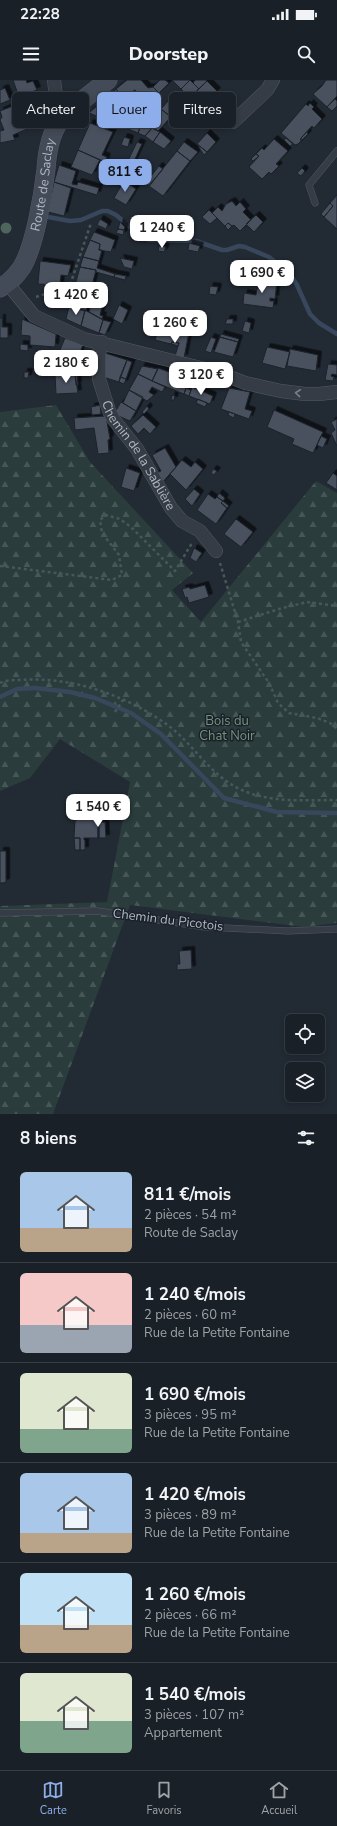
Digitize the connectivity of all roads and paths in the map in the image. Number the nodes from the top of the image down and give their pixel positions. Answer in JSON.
{"nodes":[{"id":1,"x":54,"y":80,"type":"edge"},
{"id":2,"x":108,"y":80,"type":"edge"},
{"id":3,"x":273,"y":80,"type":"edge"},
{"id":4,"x":55,"y":92,"type":"edge"},
{"id":5,"x":89,"y":96,"type":"edge"},
{"id":6,"x":236,"y":120,"type":"edge"},
{"id":7,"x":57,"y":128,"type":"edge"},
{"id":8,"x":337,"y":151,"type":"edge"},
{"id":9,"x":315,"y":203,"type":"dead end"},
{"id":10,"x":91,"y":223,"type":"dead end"},
{"id":11,"x":4,"y":286,"type":"edge"},
{"id":12,"x":22,"y":302,"type":"junction"},
{"id":13,"x":102,"y":342,"type":"junction"},
{"id":14,"x":337,"y":392,"type":"edge"},
{"id":15,"x":200,"y":531,"type":"junction"},
{"id":16,"x":216,"y":550,"type":"joint"},
{"id":17,"x":0,"y":566,"type":"edge"},
{"id":18,"x":337,"y":606,"type":"edge"},
{"id":19,"x":238,"y":622,"type":"junction"},
{"id":20,"x":0,"y":683,"type":"edge"},
{"id":21,"x":123,"y":700,"type":"junction"},
{"id":22,"x":115,"y":712,"type":"dead end"},
{"id":23,"x":337,"y":729,"type":"edge"},
{"id":24,"x":337,"y":800,"type":"edge"},
{"id":25,"x":0,"y":914,"type":"edge"},
{"id":26,"x":337,"y":930,"type":"edge"}],
"edges":[{"from":1,"to":4,"type":"street"},
{"from":2,"to":5,"type":"main road","name":"Route de Saclay"},
{"from":3,"to":6,"type":"street"},
{"from":7,"to":11,"type":"main road","name":"Route de Saclay"},
{"from":8,"to":9,"type":"lane"},
{"from":10,"to":12,"type":"path"},
{"from":11,"to":12,"type":"street"},
{"from":12,"to":13,"type":"street"},
{"from":14,"to":13,"type":"street","one_way":true},
{"from":13,"to":15,"type":"street","name":"Chemin de la Sablière"},
{"from":15,"to":16,"type":"street","name":"Chemin de la Sablière"},
{"from":15,"to":17,"type":"path"},
{"from":16,"to":19,"type":"path"},
{"from":18,"to":19,"type":"path"},
{"from":19,"to":23,"type":"path"},
{"from":20,"to":21,"type":"path"},
{"from":21,"to":22,"type":"path"},
{"from":21,"to":24,"type":"path"},
{"from":25,"to":26,"type":"lane","name":"Chemin du Picotois"}]}
